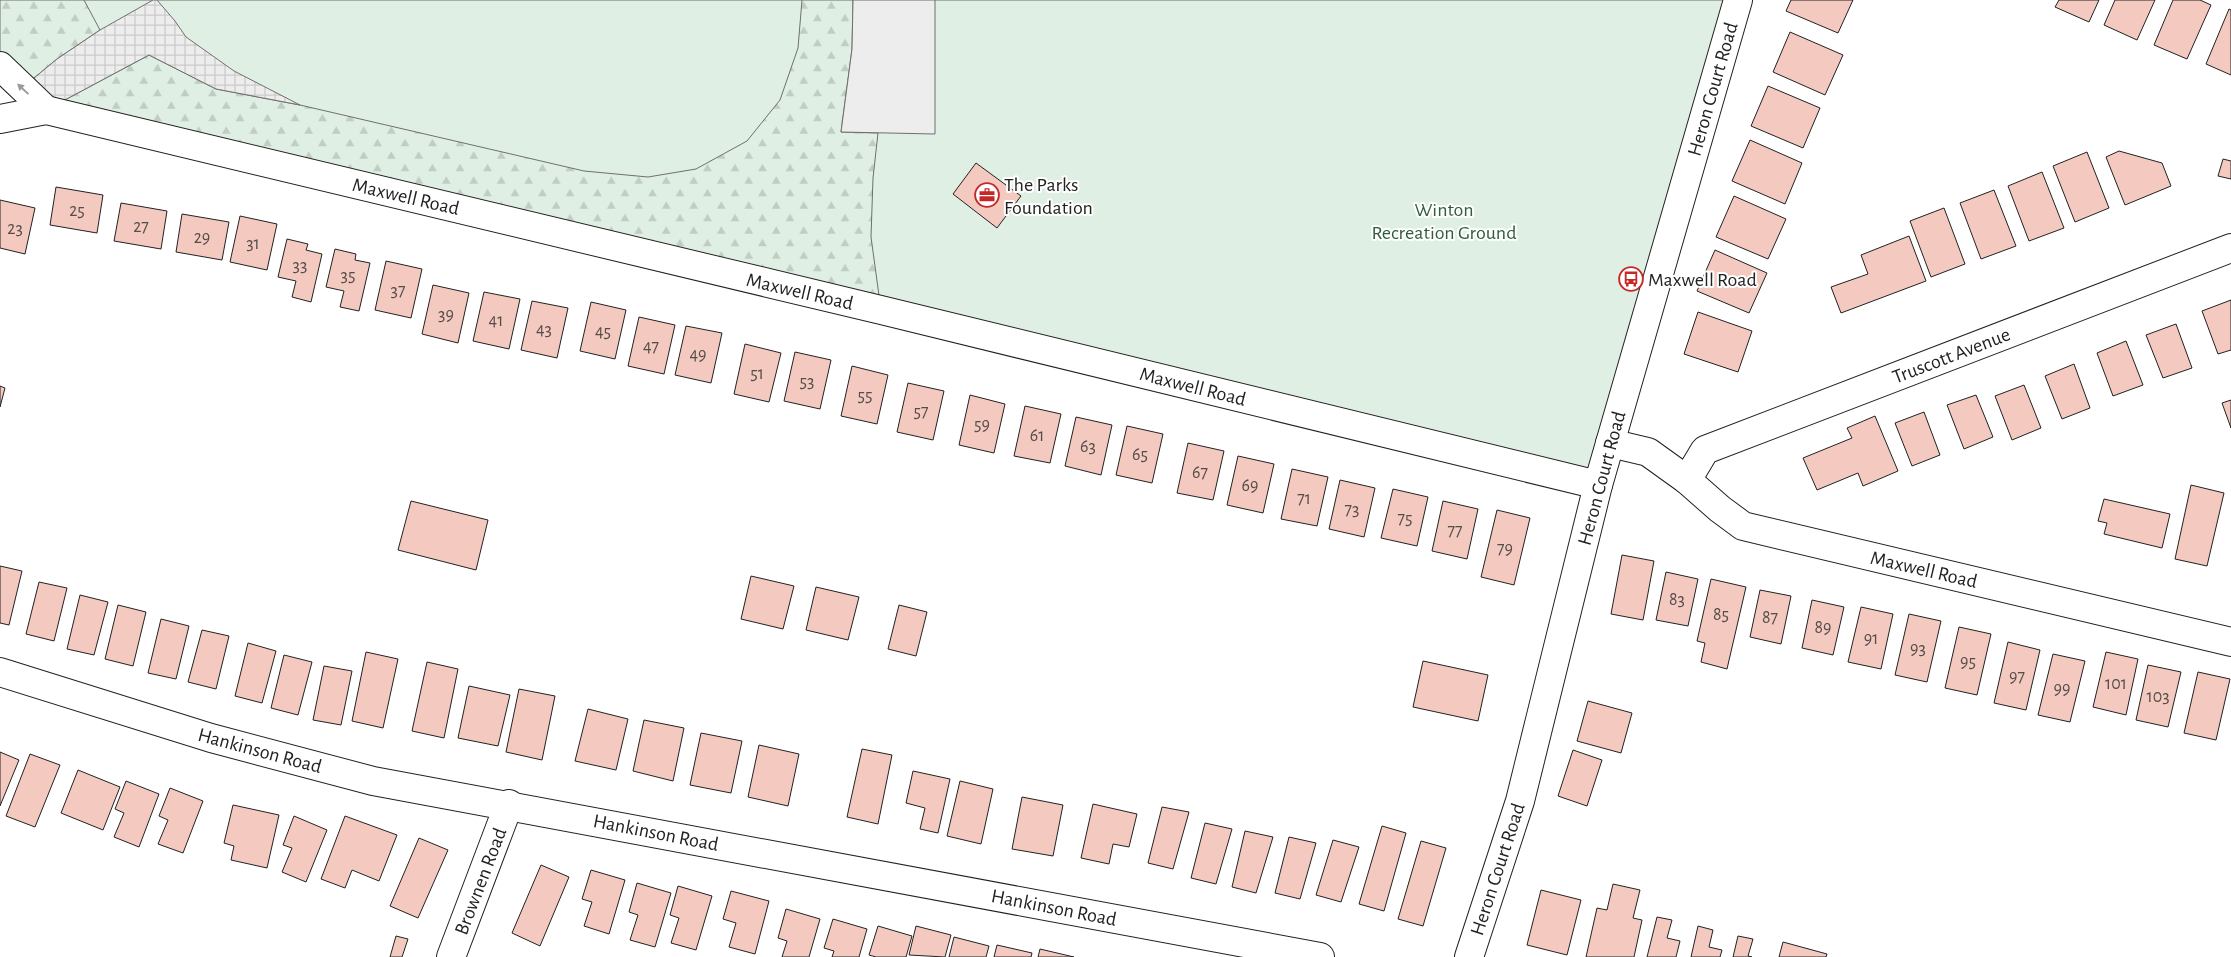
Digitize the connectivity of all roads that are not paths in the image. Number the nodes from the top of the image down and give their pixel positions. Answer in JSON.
{"nodes":[{"id":1,"x":1738,"y":0,"type":"edge"},
{"id":2,"x":0,"y":66,"type":"edge"},
{"id":3,"x":46,"y":110,"type":"junction"},
{"id":4,"x":0,"y":119,"type":"edge"},
{"id":5,"x":2231,"y":248,"type":"edge"},
{"id":6,"x":1610,"y":443,"type":"junction"},
{"id":7,"x":1687,"y":480,"type":"junction"},
{"id":8,"x":1598,"y":485,"type":"junction"},
{"id":9,"x":2231,"y":642,"type":"edge"},
{"id":10,"x":0,"y":672,"type":"edge"},
{"id":11,"x":509,"y":804,"type":"junction"},
{"id":12,"x":451,"y":957,"type":"edge"},
{"id":13,"x":1320,"y":957,"type":"edge"},
{"id":14,"x":1469,"y":957,"type":"edge"}],
"edges":[{"from":1,"to":6,"type":"street","name":"Heron Court Road"},
{"from":3,"to":2,"type":"street","one_way":true},
{"from":3,"to":4,"type":"street","name":"Maxwell Road"},
{"from":3,"to":8,"type":"street","name":"Maxwell Road"},
{"from":5,"to":7,"type":"street","name":"Truscott Avenue"},
{"from":6,"to":7,"type":"street","name":"Maxwell Road"},
{"from":6,"to":8,"type":"street","name":"Heron Court Road"},
{"from":7,"to":9,"type":"street","name":"Maxwell Road"},
{"from":8,"to":14,"type":"street","name":"Heron Court Road"},
{"from":10,"to":11,"type":"street","name":"Hankinson Road"},
{"from":11,"to":12,"type":"street","name":"Brownen Road"},
{"from":11,"to":13,"type":"street","name":"Hankinson Road"}]}
